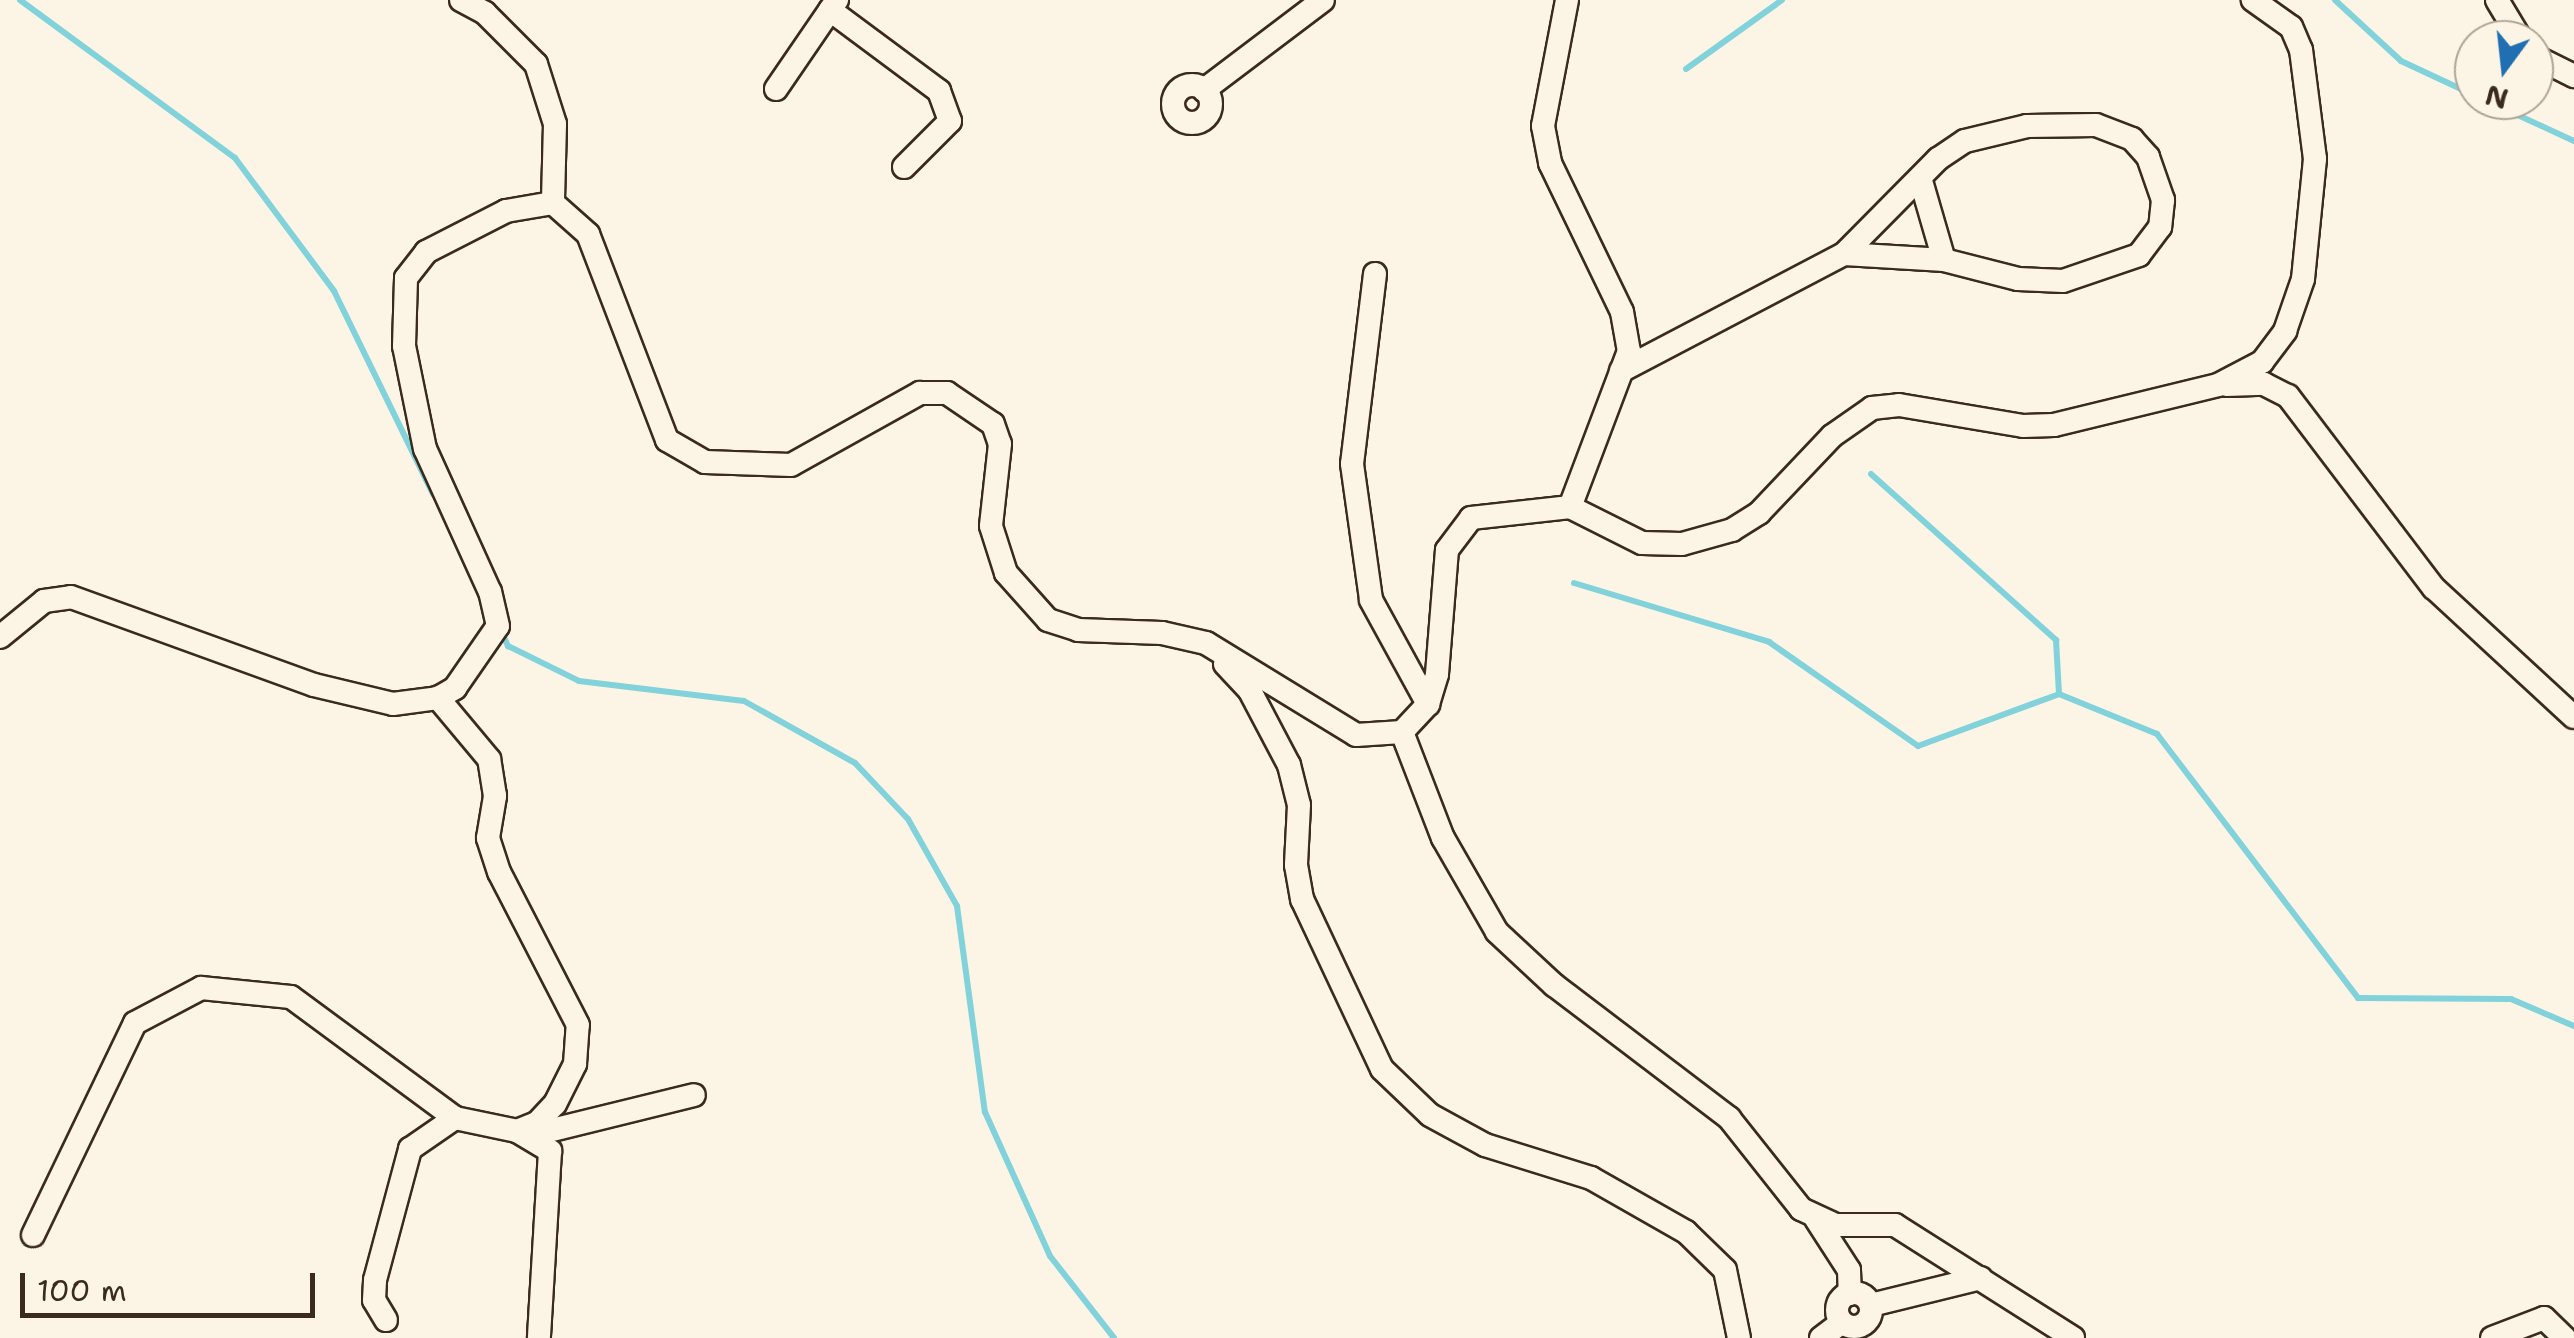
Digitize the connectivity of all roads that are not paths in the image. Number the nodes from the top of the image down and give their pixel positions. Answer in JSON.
{"nodes":[{"id":1,"x":462,"y":0,"type":"edge"},
{"id":2,"x":1322,"y":0,"type":"edge"},
{"id":3,"x":1566,"y":0,"type":"edge"},
{"id":4,"x":2253,"y":0,"type":"edge"},
{"id":5,"x":834,"y":5,"type":"edge"},
{"id":6,"x":776,"y":89,"type":"dead end"},
{"id":7,"x":1204,"y":90,"type":"dead end"},
{"id":8,"x":904,"y":167,"type":"dead end"},
{"id":9,"x":1921,"y":180,"type":"junction"},
{"id":10,"x":553,"y":203,"type":"junction"},
{"id":11,"x":1844,"y":254,"type":"junction"},
{"id":12,"x":1944,"y":260,"type":"junction"},
{"id":13,"x":1376,"y":274,"type":"dead end"},
{"id":14,"x":1621,"y":372,"type":"junction"},
{"id":15,"x":2218,"y":386,"type":"junction"},
{"id":16,"x":1570,"y":507,"type":"junction"},
{"id":17,"x":0,"y":637,"type":"edge"},
{"id":18,"x":1206,"y":643,"type":"junction"},
{"id":19,"x":438,"y":698,"type":"junction"},
{"id":20,"x":1428,"y":704,"type":"junction"},
{"id":21,"x":2574,"y":717,"type":"edge"},
{"id":22,"x":1402,"y":732,"type":"junction"},
{"id":23,"x":694,"y":1095,"type":"dead end"},
{"id":24,"x":555,"y":1104,"type":"junction"},
{"id":25,"x":455,"y":1118,"type":"junction"},
{"id":26,"x":517,"y":1131,"type":"junction"},
{"id":27,"x":551,"y":1140,"type":"junction"},
{"id":28,"x":1816,"y":1219,"type":"junction"},
{"id":29,"x":32,"y":1236,"type":"dead end"},
{"id":30,"x":1981,"y":1278,"type":"junction"},
{"id":31,"x":1850,"y":1294,"type":"junction"},
{"id":32,"x":1871,"y":1306,"type":"junction"},
{"id":33,"x":386,"y":1320,"type":"dead end"},
{"id":34,"x":1842,"y":1322,"type":"junction"},
{"id":35,"x":540,"y":1338,"type":"edge"},
{"id":36,"x":1739,"y":1338,"type":"edge"},
{"id":37,"x":1821,"y":1338,"type":"edge"},
{"id":38,"x":2074,"y":1338,"type":"edge"},
{"id":39,"x":2492,"y":1338,"type":"edge"},
{"id":40,"x":2566,"y":1338,"type":"edge"}],
"edges":[{"from":1,"to":10,"type":"street"},
{"from":2,"to":7,"type":"street"},
{"from":3,"to":14,"type":"street"},
{"from":4,"to":15,"type":"street"},
{"from":5,"to":6,"type":"street"},
{"from":5,"to":8,"type":"street"},
{"from":9,"to":11,"type":"street"},
{"from":9,"to":12,"type":"street"},
{"from":9,"to":12,"type":"street"},
{"from":10,"to":18,"type":"street"},
{"from":10,"to":19,"type":"street"},
{"from":11,"to":12,"type":"street"},
{"from":11,"to":14,"type":"street"},
{"from":13,"to":20,"type":"street"},
{"from":14,"to":16,"type":"street"},
{"from":15,"to":16,"type":"street"},
{"from":15,"to":21,"type":"street"},
{"from":16,"to":20,"type":"street"},
{"from":17,"to":19,"type":"street"},
{"from":18,"to":22,"type":"street"},
{"from":18,"to":36,"type":"street"},
{"from":19,"to":24,"type":"street"},
{"from":20,"to":22,"type":"street"},
{"from":22,"to":28,"type":"street"},
{"from":23,"to":27,"type":"street"},
{"from":24,"to":26,"type":"street"},
{"from":24,"to":27,"type":"street"},
{"from":25,"to":26,"type":"street"},
{"from":25,"to":29,"type":"street"},
{"from":25,"to":33,"type":"street"},
{"from":26,"to":27,"type":"street"},
{"from":27,"to":35,"type":"street"},
{"from":28,"to":30,"type":"street"},
{"from":28,"to":31,"type":"street"},
{"from":30,"to":32,"type":"street"},
{"from":30,"to":38,"type":"street"},
{"from":31,"to":32,"type":"street"},
{"from":31,"to":34,"type":"street"},
{"from":32,"to":34,"type":"street"},
{"from":34,"to":37,"type":"street"},
{"from":39,"to":40,"type":"street"}]}
